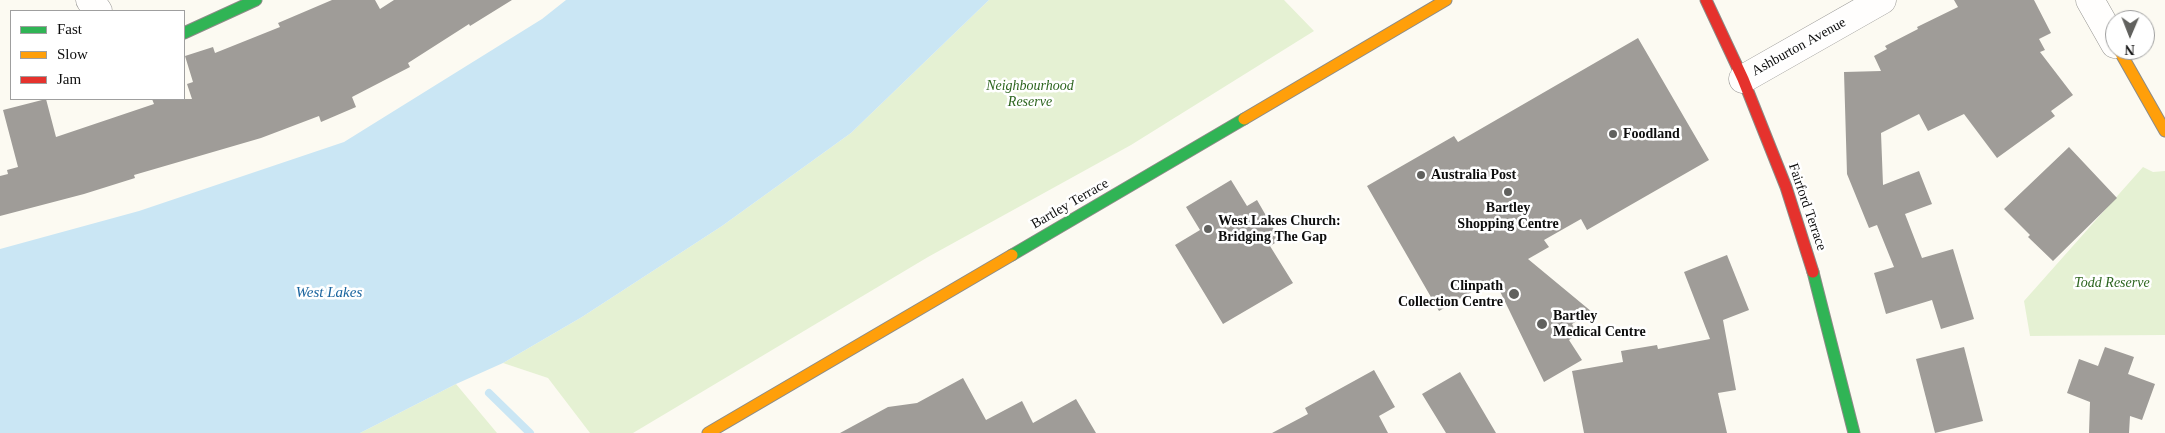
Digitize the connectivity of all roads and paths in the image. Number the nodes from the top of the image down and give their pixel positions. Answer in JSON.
{"nodes":[{"id":1,"x":256,"y":0,"type":"edge"},
{"id":2,"x":1446,"y":0,"type":"edge"},
{"id":3,"x":1706,"y":0,"type":"edge"},
{"id":4,"x":1882,"y":0,"type":"edge"},
{"id":5,"x":2090,"y":0,"type":"edge"},
{"id":6,"x":2105,"y":26,"type":"edge"},
{"id":7,"x":185,"y":33,"type":"edge"},
{"id":8,"x":2125,"y":60,"type":"edge"},
{"id":9,"x":1743,"y":79,"type":"junction"},
{"id":10,"x":2165,"y":131,"type":"edge"},
{"id":11,"x":708,"y":433,"type":"edge"},
{"id":12,"x":1854,"y":433,"type":"edge"}],
"edges":[{"from":1,"to":7,"type":"street"},
{"from":2,"to":11,"type":"street","name":"Bartley Terrace"},
{"from":3,"to":9,"type":"street","name":"Fairford Terrace"},
{"from":4,"to":9,"type":"street","name":"Ashburton Avenue"},
{"from":5,"to":6,"type":"street"},
{"from":8,"to":10,"type":"street"},
{"from":9,"to":12,"type":"street","name":"Fairford Terrace"}]}
